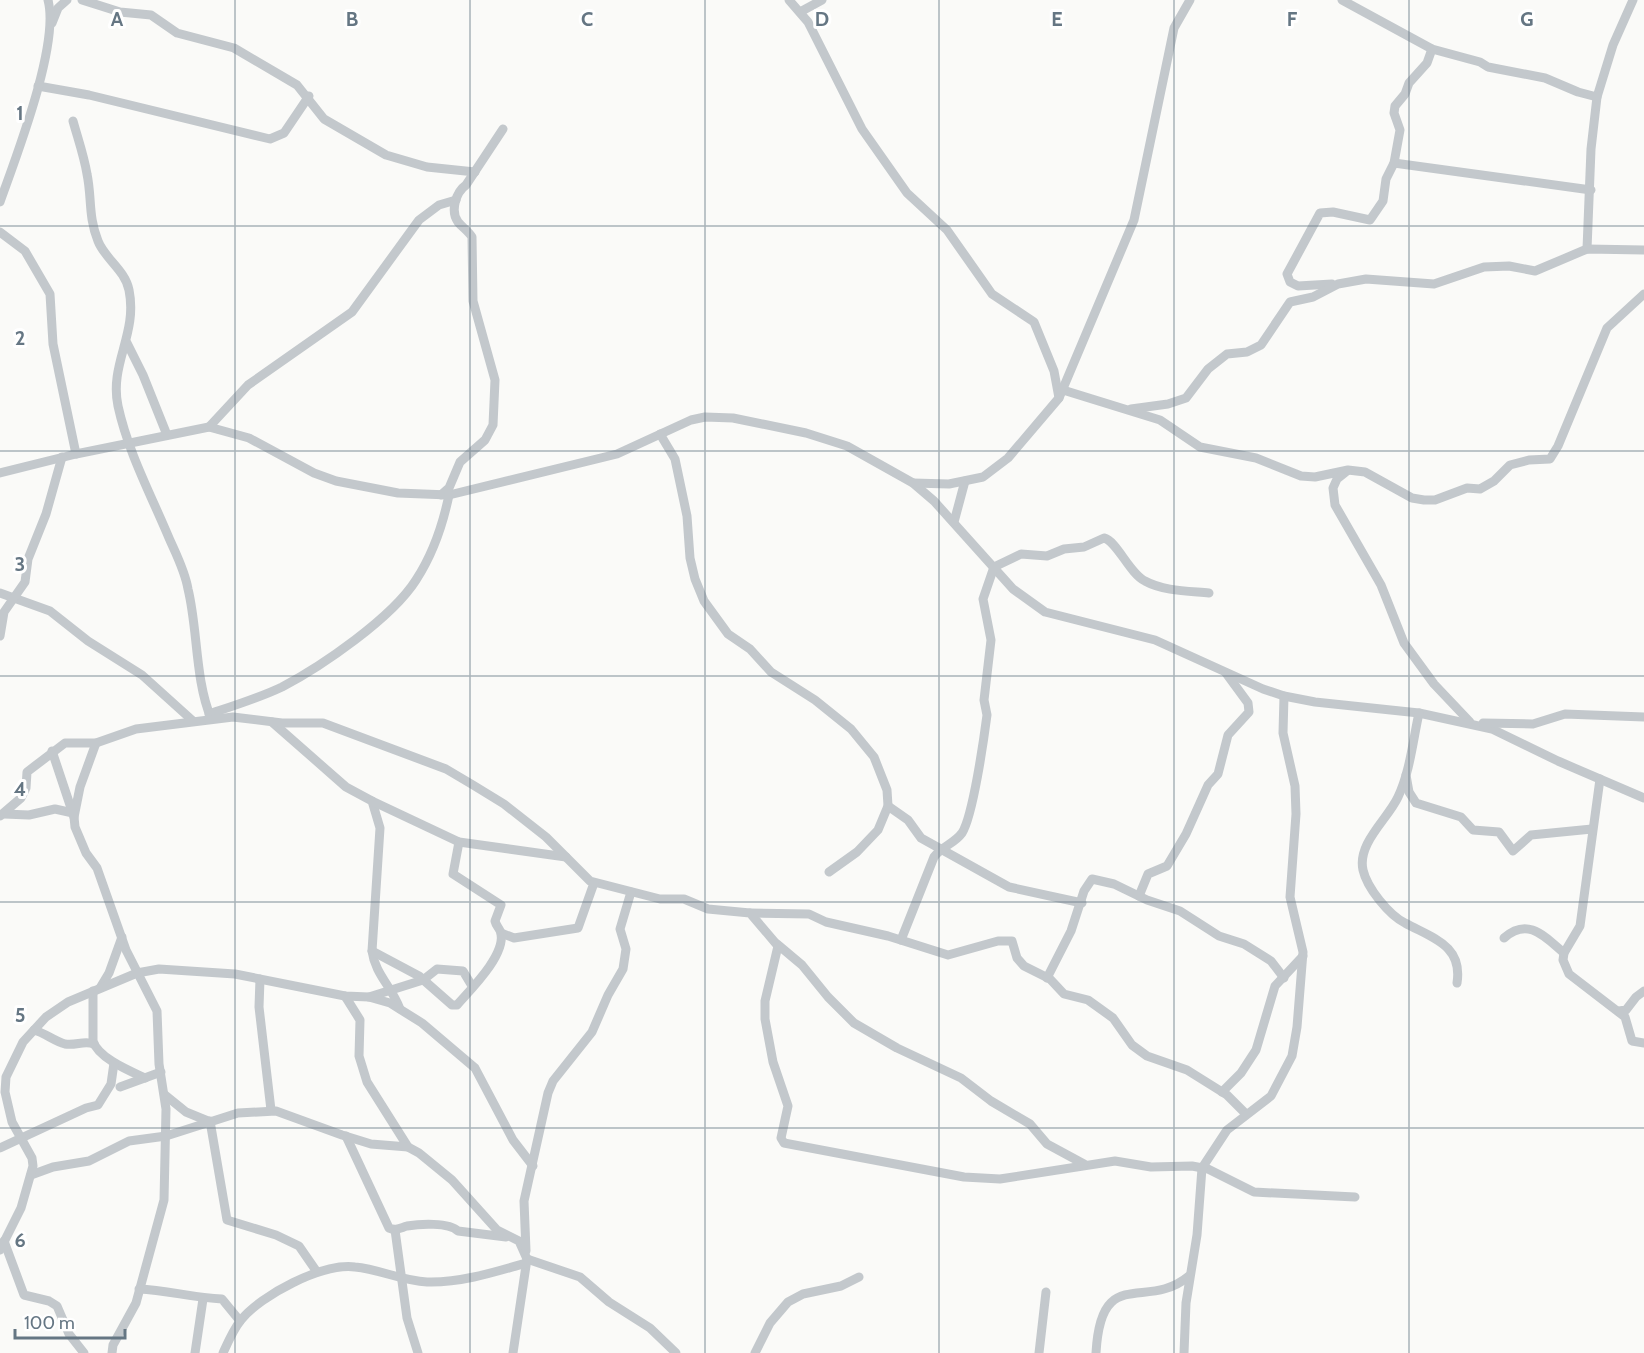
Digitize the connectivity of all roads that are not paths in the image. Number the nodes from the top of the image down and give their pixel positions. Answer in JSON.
{"nodes":[{"id":1,"x":48,"y":0,"type":"edge"},
{"id":2,"x":67,"y":0,"type":"edge"},
{"id":3,"x":82,"y":0,"type":"edge"},
{"id":4,"x":789,"y":0,"type":"edge"},
{"id":5,"x":822,"y":0,"type":"edge"},
{"id":6,"x":1190,"y":0,"type":"edge"},
{"id":7,"x":1342,"y":0,"type":"edge"},
{"id":8,"x":1633,"y":0,"type":"edge"},
{"id":9,"x":800,"y":12,"type":"junction"},
{"id":10,"x":51,"y":28,"type":"junction"},
{"id":11,"x":1432,"y":49,"type":"junction"},
{"id":12,"x":38,"y":86,"type":"junction"},
{"id":13,"x":309,"y":96,"type":"junction"},
{"id":14,"x":1597,"y":97,"type":"junction"},
{"id":15,"x":73,"y":121,"type":"dead end"},
{"id":16,"x":503,"y":129,"type":"dead end"},
{"id":17,"x":1394,"y":163,"type":"junction"},
{"id":18,"x":475,"y":172,"type":"junction"},
{"id":19,"x":1591,"y":190,"type":"junction"},
{"id":20,"x":456,"y":200,"type":"junction"},
{"id":21,"x":0,"y":202,"type":"edge"},
{"id":22,"x":0,"y":232,"type":"edge"},
{"id":23,"x":1587,"y":249,"type":"junction"},
{"id":24,"x":1644,"y":250,"type":"edge"},
{"id":25,"x":1338,"y":284,"type":"junction"},
{"id":26,"x":1644,"y":294,"type":"edge"},
{"id":27,"x":127,"y":343,"type":"junction"},
{"id":28,"x":1061,"y":394,"type":"junction"},
{"id":29,"x":1126,"y":409,"type":"junction"},
{"id":30,"x":209,"y":427,"type":"junction"},
{"id":31,"x":660,"y":434,"type":"junction"},
{"id":32,"x":167,"y":435,"type":"junction"},
{"id":33,"x":128,"y":443,"type":"junction"},
{"id":34,"x":76,"y":454,"type":"junction"},
{"id":35,"x":62,"y":457,"type":"junction"},
{"id":36,"x":1348,"y":470,"type":"junction"},
{"id":37,"x":0,"y":473,"type":"edge"},
{"id":38,"x":965,"y":481,"type":"junction"},
{"id":39,"x":913,"y":483,"type":"junction"},
{"id":40,"x":445,"y":495,"type":"junction"},
{"id":41,"x":954,"y":522,"type":"junction"},
{"id":42,"x":994,"y":567,"type":"junction"},
{"id":43,"x":0,"y":593,"type":"edge"},
{"id":44,"x":1209,"y":593,"type":"dead end"},
{"id":45,"x":13,"y":598,"type":"junction"},
{"id":46,"x":1,"y":630,"type":"edge"},
{"id":47,"x":1226,"y":673,"type":"junction"},
{"id":48,"x":1284,"y":696,"type":"junction"},
{"id":49,"x":204,"y":700,"type":"junction"},
{"id":50,"x":1419,"y":712,"type":"junction"},
{"id":51,"x":210,"y":716,"type":"junction"},
{"id":52,"x":1644,"y":717,"type":"edge"},
{"id":53,"x":195,"y":720,"type":"junction"},
{"id":54,"x":272,"y":722,"type":"junction"},
{"id":55,"x":1470,"y":723,"type":"junction"},
{"id":56,"x":96,"y":743,"type":"junction"},
{"id":57,"x":52,"y":751,"type":"junction"},
{"id":58,"x":1406,"y":772,"type":"junction"},
{"id":59,"x":1600,"y":779,"type":"junction"},
{"id":60,"x":1644,"y":798,"type":"edge"},
{"id":61,"x":372,"y":801,"type":"junction"},
{"id":62,"x":888,"y":806,"type":"junction"},
{"id":63,"x":386,"y":807,"type":"junction"},
{"id":64,"x":2,"y":815,"type":"edge"},
{"id":65,"x":73,"y":815,"type":"junction"},
{"id":66,"x":379,"y":817,"type":"junction"},
{"id":67,"x":1592,"y":829,"type":"junction"},
{"id":68,"x":459,"y":842,"type":"junction"},
{"id":69,"x":941,"y":847,"type":"junction"},
{"id":70,"x":566,"y":857,"type":"junction"},
{"id":71,"x":829,"y":872,"type":"dead end"},
{"id":72,"x":594,"y":883,"type":"junction"},
{"id":73,"x":631,"y":892,"type":"junction"},
{"id":74,"x":1139,"y":896,"type":"junction"},
{"id":75,"x":1082,"y":903,"type":"junction"},
{"id":76,"x":750,"y":913,"type":"junction"},
{"id":77,"x":501,"y":933,"type":"junction"},
{"id":78,"x":122,"y":937,"type":"junction"},
{"id":79,"x":1504,"y":938,"type":"dead end"},
{"id":80,"x":901,"y":940,"type":"junction"},
{"id":81,"x":777,"y":944,"type":"junction"},
{"id":82,"x":372,"y":951,"type":"junction"},
{"id":83,"x":1564,"y":953,"type":"junction"},
{"id":84,"x":1302,"y":956,"type":"junction"},
{"id":85,"x":137,"y":973,"type":"junction"},
{"id":86,"x":260,"y":978,"type":"junction"},
{"id":87,"x":1047,"y":978,"type":"junction"},
{"id":88,"x":1284,"y":978,"type":"junction"},
{"id":89,"x":423,"y":980,"type":"junction"},
{"id":90,"x":1457,"y":983,"type":"dead end"},
{"id":91,"x":472,"y":986,"type":"junction"},
{"id":92,"x":391,"y":988,"type":"junction"},
{"id":93,"x":97,"y":990,"type":"junction"},
{"id":94,"x":1644,"y":991,"type":"edge"},
{"id":95,"x":345,"y":996,"type":"junction"},
{"id":96,"x":369,"y":997,"type":"junction"},
{"id":97,"x":400,"y":1009,"type":"junction"},
{"id":98,"x":1619,"y":1011,"type":"junction"},
{"id":99,"x":34,"y":1030,"type":"junction"},
{"id":100,"x":1644,"y":1043,"type":"edge"},
{"id":101,"x":94,"y":1044,"type":"junction"},
{"id":102,"x":114,"y":1063,"type":"junction"},
{"id":103,"x":160,"y":1072,"type":"junction"},
{"id":104,"x":3,"y":1078,"type":"edge"},
{"id":105,"x":145,"y":1078,"type":"junction"},
{"id":106,"x":120,"y":1087,"type":"dead end"},
{"id":107,"x":1222,"y":1092,"type":"junction"},
{"id":108,"x":165,"y":1095,"type":"junction"},
{"id":109,"x":182,"y":1109,"type":"junction"},
{"id":110,"x":271,"y":1110,"type":"junction"},
{"id":111,"x":1246,"y":1114,"type":"junction"},
{"id":112,"x":209,"y":1121,"type":"junction"},
{"id":113,"x":183,"y":1130,"type":"junction"},
{"id":114,"x":166,"y":1136,"type":"junction"},
{"id":115,"x":346,"y":1136,"type":"junction"},
{"id":116,"x":19,"y":1139,"type":"junction"},
{"id":117,"x":408,"y":1147,"type":"junction"},
{"id":118,"x":0,"y":1148,"type":"edge"},
{"id":119,"x":1084,"y":1164,"type":"junction"},
{"id":120,"x":533,"y":1166,"type":"junction"},
{"id":121,"x":1202,"y":1168,"type":"junction"},
{"id":122,"x":31,"y":1175,"type":"junction"},
{"id":123,"x":1355,"y":1197,"type":"dead end"},
{"id":124,"x":395,"y":1230,"type":"junction"},
{"id":125,"x":509,"y":1238,"type":"junction"},
{"id":126,"x":2,"y":1245,"type":"edge"},
{"id":127,"x":526,"y":1258,"type":"junction"},
{"id":128,"x":317,"y":1272,"type":"junction"},
{"id":129,"x":1189,"y":1276,"type":"junction"},
{"id":130,"x":859,"y":1277,"type":"dead end"},
{"id":131,"x":403,"y":1279,"type":"junction"},
{"id":132,"x":139,"y":1289,"type":"junction"},
{"id":133,"x":1046,"y":1292,"type":"dead end"},
{"id":134,"x":203,"y":1299,"type":"junction"},
{"id":135,"x":240,"y":1321,"type":"junction"},
{"id":136,"x":84,"y":1353,"type":"edge"},
{"id":137,"x":112,"y":1353,"type":"edge"},
{"id":138,"x":195,"y":1353,"type":"edge"},
{"id":139,"x":223,"y":1353,"type":"edge"},
{"id":140,"x":418,"y":1353,"type":"edge"},
{"id":141,"x":513,"y":1353,"type":"edge"},
{"id":142,"x":676,"y":1353,"type":"edge"},
{"id":143,"x":755,"y":1353,"type":"edge"},
{"id":144,"x":1039,"y":1353,"type":"edge"},
{"id":145,"x":1095,"y":1353,"type":"edge"},
{"id":146,"x":1184,"y":1353,"type":"edge"}],
"edges":[{"from":1,"to":10,"type":"street"},
{"from":2,"to":10,"type":"street"},
{"from":3,"to":13,"type":"street"},
{"from":4,"to":9,"type":"street"},
{"from":5,"to":9,"type":"street"},
{"from":6,"to":28,"type":"street"},
{"from":7,"to":11,"type":"street"},
{"from":8,"to":14,"type":"street"},
{"from":9,"to":28,"type":"street"},
{"from":10,"to":12,"type":"street"},
{"from":11,"to":14,"type":"street"},
{"from":11,"to":17,"type":"street"},
{"from":12,"to":13,"type":"street"},
{"from":12,"to":21,"type":"street"},
{"from":13,"to":18,"type":"street"},
{"from":14,"to":19,"type":"street"},
{"from":15,"to":27,"type":"street"},
{"from":16,"to":18,"type":"street"},
{"from":17,"to":19,"type":"street"},
{"from":17,"to":25,"type":"street"},
{"from":18,"to":20,"type":"street"},
{"from":19,"to":23,"type":"street"},
{"from":20,"to":30,"type":"street"},
{"from":20,"to":40,"type":"street"},
{"from":22,"to":34,"type":"street"},
{"from":23,"to":24,"type":"street"},
{"from":23,"to":25,"type":"street"},
{"from":25,"to":29,"type":"street"},
{"from":26,"to":36,"type":"street"},
{"from":27,"to":32,"type":"street"},
{"from":27,"to":33,"type":"street"},
{"from":28,"to":29,"type":"street"},
{"from":28,"to":38,"type":"street"},
{"from":29,"to":36,"type":"street"},
{"from":30,"to":32,"type":"street"},
{"from":30,"to":40,"type":"street"},
{"from":31,"to":39,"type":"street"},
{"from":31,"to":40,"type":"street"},
{"from":31,"to":62,"type":"street"},
{"from":32,"to":33,"type":"street"},
{"from":33,"to":34,"type":"street"},
{"from":33,"to":49,"type":"street"},
{"from":34,"to":35,"type":"street"},
{"from":35,"to":37,"type":"street"},
{"from":35,"to":45,"type":"street"},
{"from":36,"to":55,"type":"street"},
{"from":38,"to":39,"type":"street"},
{"from":38,"to":41,"type":"street"},
{"from":39,"to":41,"type":"street"},
{"from":40,"to":51,"type":"street"},
{"from":41,"to":42,"type":"street"},
{"from":42,"to":44,"type":"street"},
{"from":42,"to":47,"type":"street"},
{"from":42,"to":69,"type":"street"},
{"from":43,"to":45,"type":"street"},
{"from":45,"to":46,"type":"street"},
{"from":45,"to":53,"type":"street"},
{"from":47,"to":48,"type":"street"},
{"from":47,"to":74,"type":"street"},
{"from":48,"to":50,"type":"street"},
{"from":48,"to":84,"type":"street"},
{"from":49,"to":51,"type":"street"},
{"from":49,"to":53,"type":"street"},
{"from":50,"to":55,"type":"street"},
{"from":50,"to":58,"type":"street"},
{"from":51,"to":53,"type":"street"},
{"from":51,"to":54,"type":"street"},
{"from":52,"to":55,"type":"street"},
{"from":53,"to":56,"type":"street"},
{"from":54,"to":61,"type":"street"},
{"from":54,"to":70,"type":"street"},
{"from":55,"to":59,"type":"street"},
{"from":56,"to":57,"type":"street"},
{"from":56,"to":65,"type":"street"},
{"from":57,"to":64,"type":"street"},
{"from":57,"to":65,"type":"street"},
{"from":58,"to":67,"type":"street"},
{"from":58,"to":90,"type":"street"},
{"from":59,"to":60,"type":"street"},
{"from":59,"to":67,"type":"street"},
{"from":61,"to":63,"type":"street"},
{"from":61,"to":66,"type":"street"},
{"from":62,"to":69,"type":"street"},
{"from":62,"to":71,"type":"street"},
{"from":63,"to":66,"type":"street"},
{"from":63,"to":68,"type":"street"},
{"from":64,"to":65,"type":"street"},
{"from":65,"to":78,"type":"street"},
{"from":66,"to":82,"type":"street"},
{"from":67,"to":83,"type":"street"},
{"from":68,"to":70,"type":"street"},
{"from":68,"to":77,"type":"street"},
{"from":69,"to":75,"type":"street"},
{"from":69,"to":80,"type":"street"},
{"from":70,"to":72,"type":"street"},
{"from":72,"to":73,"type":"street"},
{"from":72,"to":77,"type":"street"},
{"from":73,"to":76,"type":"street"},
{"from":73,"to":120,"type":"street"},
{"from":74,"to":75,"type":"street"},
{"from":74,"to":88,"type":"street"},
{"from":75,"to":87,"type":"street"},
{"from":76,"to":80,"type":"street"},
{"from":76,"to":81,"type":"street"},
{"from":77,"to":91,"type":"street"},
{"from":78,"to":85,"type":"street"},
{"from":78,"to":93,"type":"street"},
{"from":79,"to":83,"type":"street"},
{"from":80,"to":87,"type":"street"},
{"from":81,"to":119,"type":"street"},
{"from":81,"to":119,"type":"street"},
{"from":82,"to":89,"type":"street"},
{"from":82,"to":92,"type":"street"},
{"from":83,"to":98,"type":"street"},
{"from":84,"to":88,"type":"street"},
{"from":84,"to":111,"type":"street"},
{"from":85,"to":86,"type":"street"},
{"from":85,"to":93,"type":"street"},
{"from":85,"to":103,"type":"street"},
{"from":86,"to":95,"type":"street"},
{"from":86,"to":110,"type":"street"},
{"from":87,"to":107,"type":"street"},
{"from":88,"to":107,"type":"street"},
{"from":89,"to":91,"type":"street"},
{"from":89,"to":91,"type":"street"},
{"from":89,"to":92,"type":"street"},
{"from":92,"to":96,"type":"street"},
{"from":92,"to":97,"type":"street"},
{"from":93,"to":99,"type":"street"},
{"from":93,"to":101,"type":"street"},
{"from":94,"to":98,"type":"street"},
{"from":95,"to":96,"type":"street"},
{"from":95,"to":117,"type":"street"},
{"from":96,"to":97,"type":"street"},
{"from":97,"to":120,"type":"street"},
{"from":98,"to":100,"type":"street"},
{"from":99,"to":101,"type":"street"},
{"from":99,"to":104,"type":"street"},
{"from":101,"to":102,"type":"street"},
{"from":102,"to":105,"type":"street"},
{"from":102,"to":116,"type":"street"},
{"from":103,"to":105,"type":"street"},
{"from":103,"to":108,"type":"street"},
{"from":104,"to":116,"type":"street"},
{"from":105,"to":106,"type":"street"},
{"from":107,"to":111,"type":"street"},
{"from":108,"to":109,"type":"street"},
{"from":108,"to":114,"type":"street"},
{"from":109,"to":112,"type":"street"},
{"from":109,"to":113,"type":"street"},
{"from":110,"to":112,"type":"street"},
{"from":110,"to":115,"type":"street"},
{"from":111,"to":121,"type":"street"},
{"from":112,"to":113,"type":"street"},
{"from":112,"to":128,"type":"street"},
{"from":113,"to":114,"type":"street"},
{"from":114,"to":122,"type":"street"},
{"from":114,"to":132,"type":"street"},
{"from":115,"to":117,"type":"street"},
{"from":115,"to":124,"type":"street"},
{"from":116,"to":118,"type":"street"},
{"from":116,"to":122,"type":"street"},
{"from":117,"to":125,"type":"street"},
{"from":119,"to":121,"type":"street"},
{"from":120,"to":127,"type":"street"},
{"from":121,"to":123,"type":"street"},
{"from":121,"to":129,"type":"street"},
{"from":122,"to":126,"type":"street"},
{"from":124,"to":125,"type":"street"},
{"from":124,"to":131,"type":"street"},
{"from":125,"to":127,"type":"street"},
{"from":126,"to":136,"type":"street"},
{"from":127,"to":131,"type":"street"},
{"from":127,"to":141,"type":"street"},
{"from":127,"to":142,"type":"street"},
{"from":128,"to":131,"type":"street"},
{"from":128,"to":135,"type":"street"},
{"from":129,"to":145,"type":"street"},
{"from":129,"to":146,"type":"street"},
{"from":130,"to":143,"type":"street"},
{"from":131,"to":140,"type":"street"},
{"from":132,"to":134,"type":"street"},
{"from":132,"to":137,"type":"street"},
{"from":133,"to":144,"type":"street"},
{"from":134,"to":135,"type":"street"},
{"from":134,"to":138,"type":"street"},
{"from":135,"to":139,"type":"street"}]}
